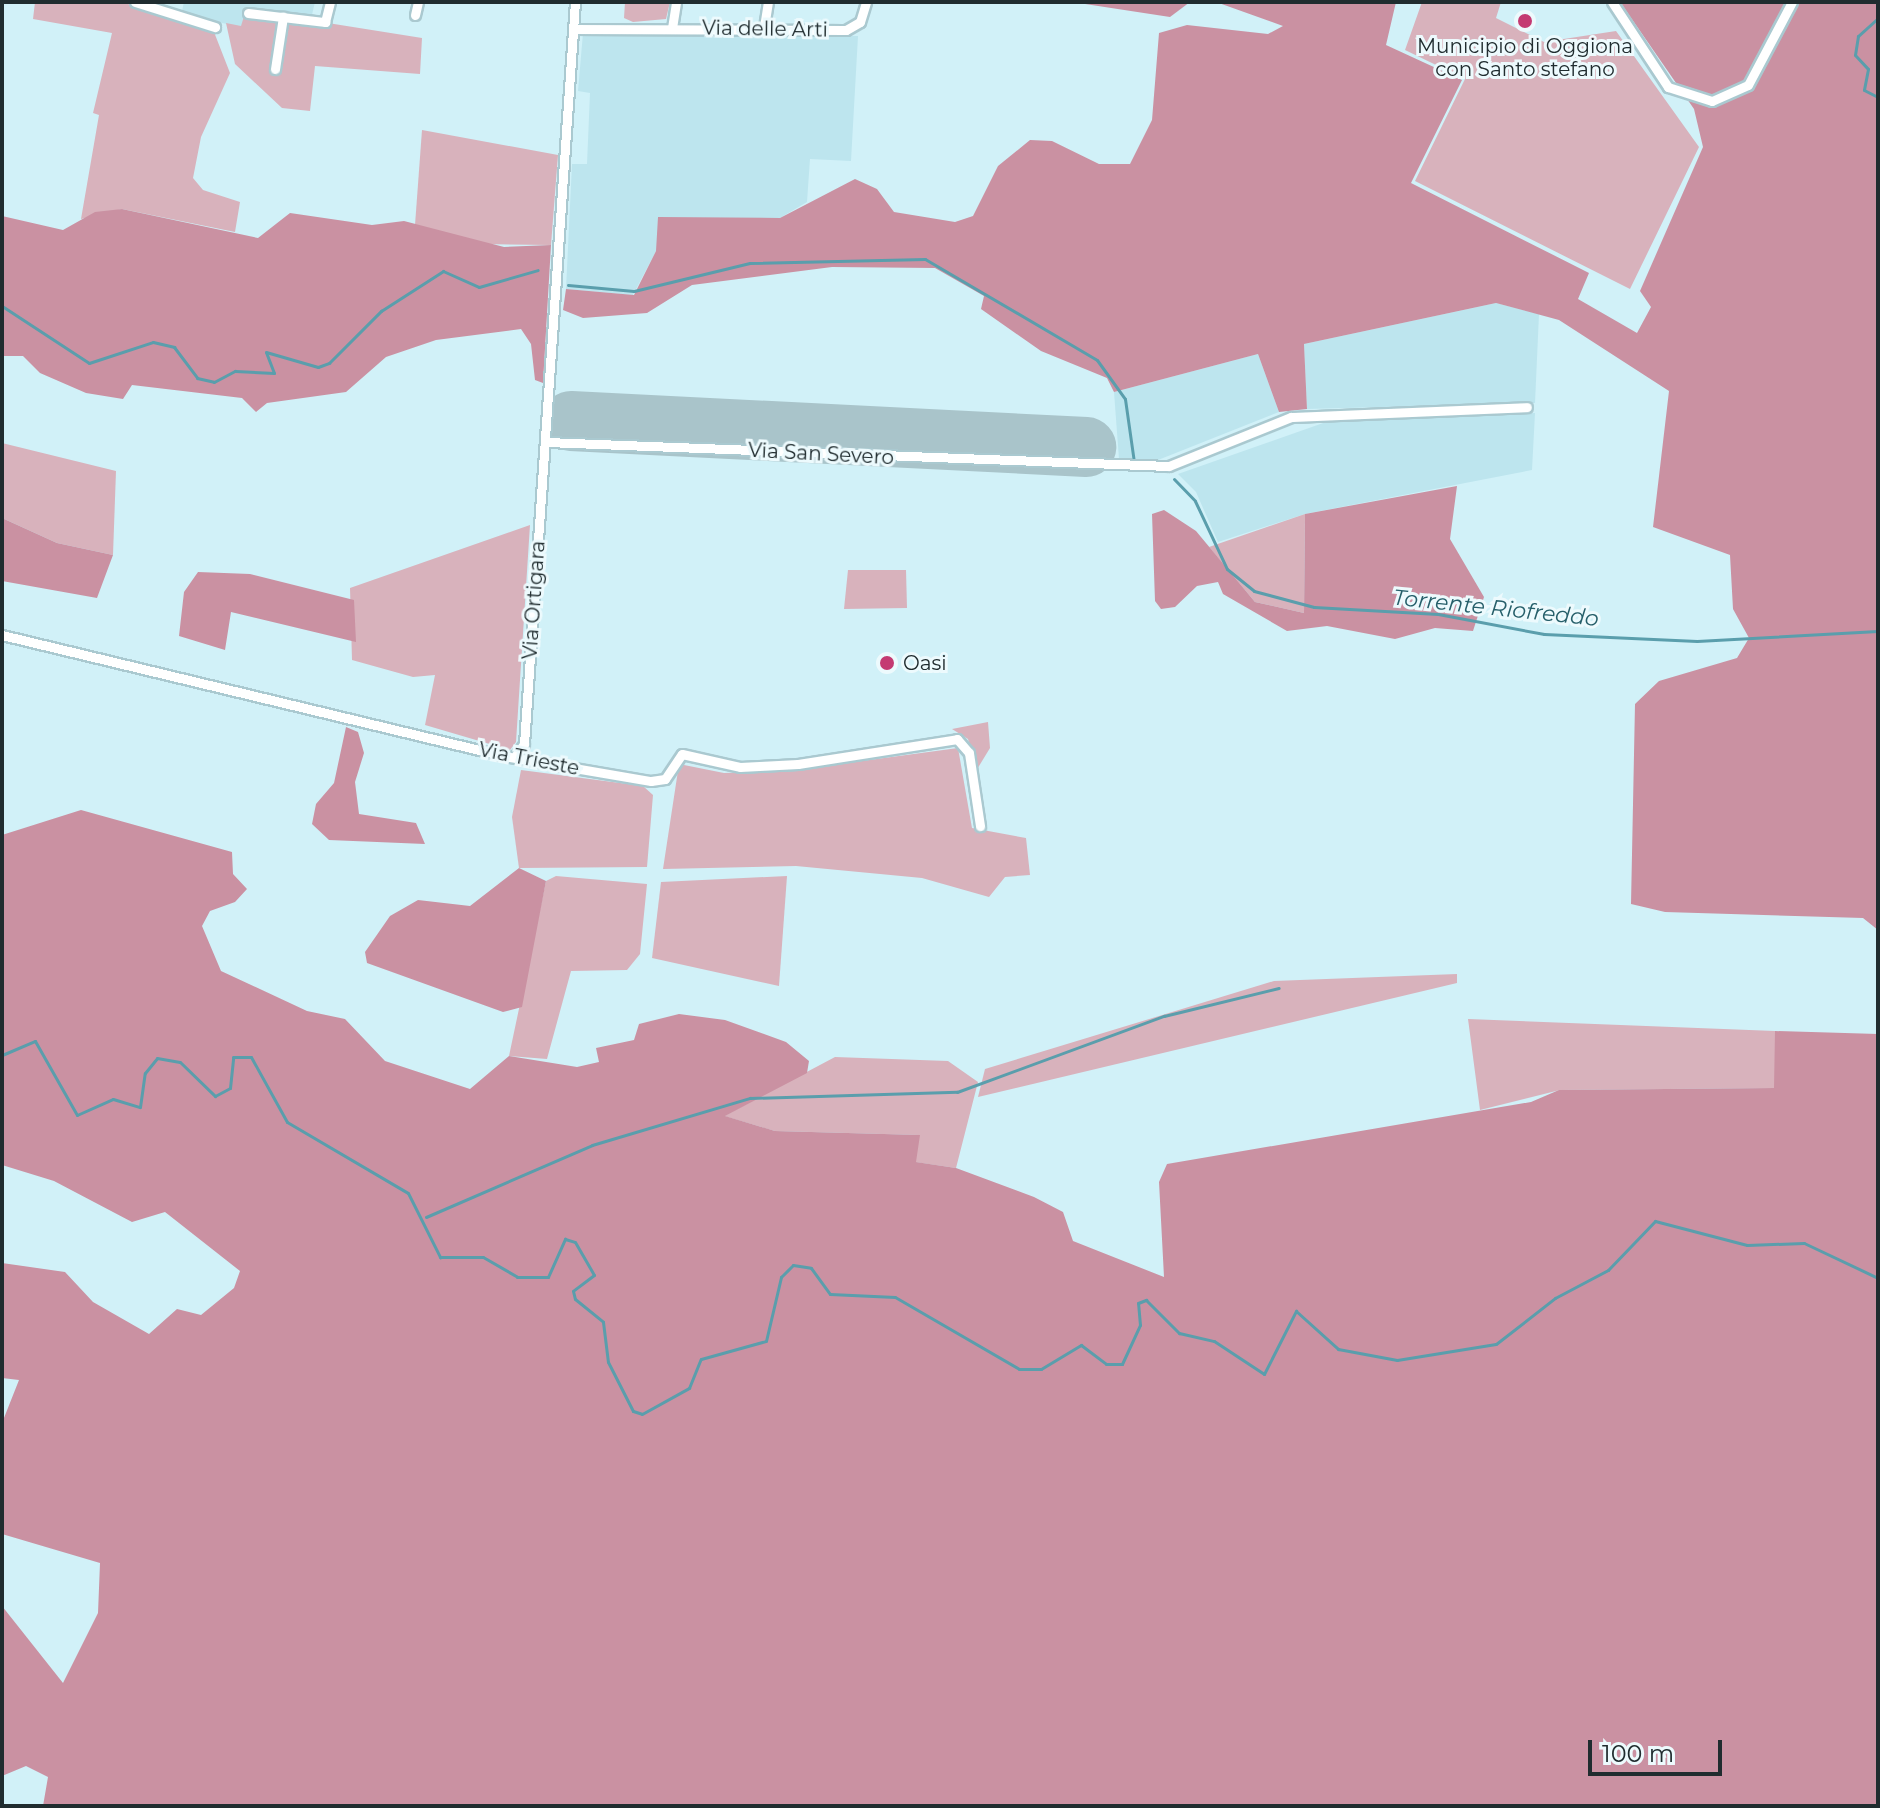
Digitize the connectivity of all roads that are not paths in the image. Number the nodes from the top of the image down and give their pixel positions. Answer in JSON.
{"nodes":[{"id":1,"x":135,"y":2,"type":"edge"},
{"id":2,"x":418,"y":2,"type":"edge"},
{"id":3,"x":575,"y":2,"type":"edge"},
{"id":4,"x":676,"y":2,"type":"edge"},
{"id":5,"x":768,"y":2,"type":"edge"},
{"id":6,"x":866,"y":2,"type":"edge"},
{"id":7,"x":1612,"y":2,"type":"edge"},
{"id":8,"x":1792,"y":2,"type":"edge"},
{"id":9,"x":329,"y":7,"type":"edge"},
{"id":10,"x":248,"y":13,"type":"dead end"},
{"id":11,"x":415,"y":15,"type":"dead end"},
{"id":12,"x":283,"y":17,"type":"junction"},
{"id":13,"x":215,"y":27,"type":"dead end"},
{"id":14,"x":764,"y":27,"type":"junction"},
{"id":15,"x":672,"y":28,"type":"junction"},
{"id":16,"x":573,"y":29,"type":"junction"},
{"id":17,"x":275,"y":69,"type":"dead end"},
{"id":18,"x":1527,"y":407,"type":"dead end"},
{"id":19,"x":546,"y":442,"type":"junction"},
{"id":20,"x":2,"y":635,"type":"edge"},
{"id":21,"x":516,"y":755,"type":"junction"},
{"id":22,"x":980,"y":826,"type":"dead end"}],
"edges":[{"from":1,"to":13,"type":"street"},
{"from":2,"to":11,"type":"street"},
{"from":3,"to":16,"type":"street"},
{"from":4,"to":15,"type":"street","name":"Via delle Arti"},
{"from":5,"to":14,"type":"street"},
{"from":6,"to":14,"type":"street","name":"Via delle Arti"},
{"from":7,"to":8,"type":"street"},
{"from":9,"to":12,"type":"street"},
{"from":10,"to":12,"type":"street"},
{"from":12,"to":17,"type":"street"},
{"from":14,"to":15,"type":"street","name":"Via delle Arti"},
{"from":15,"to":16,"type":"street","name":"Via delle Arti"},
{"from":16,"to":19,"type":"street"},
{"from":18,"to":19,"type":"street","name":"Via San Severo"},
{"from":19,"to":21,"type":"street","name":"Via Ortigara"},
{"from":20,"to":21,"type":"street","name":"Via Trieste"},
{"from":21,"to":22,"type":"street","name":"Via Trieste"}]}
